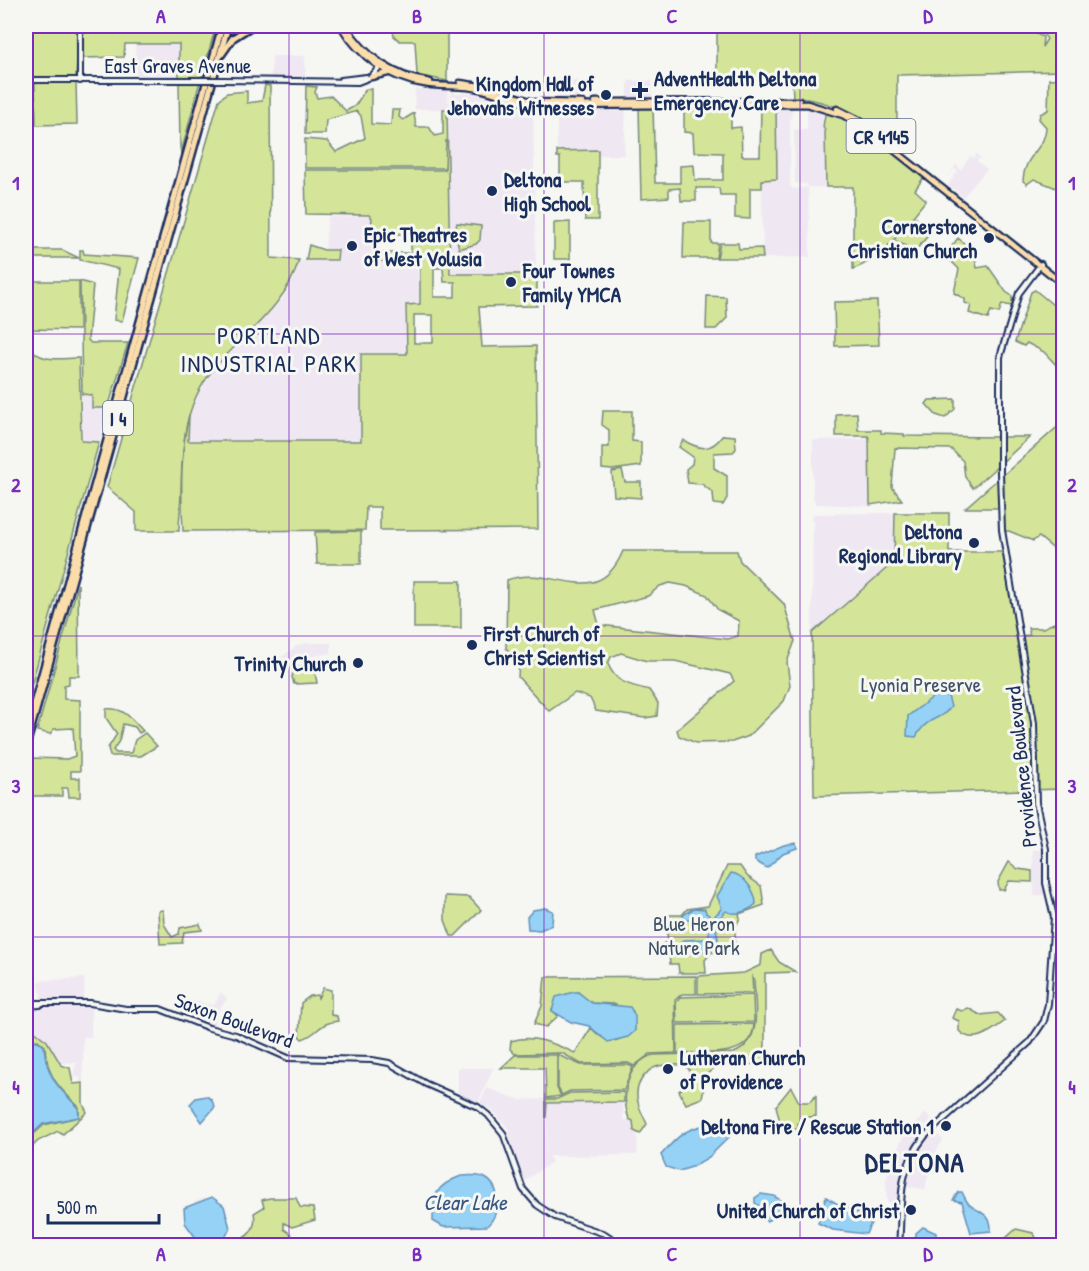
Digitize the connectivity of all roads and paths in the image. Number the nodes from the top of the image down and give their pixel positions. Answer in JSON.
{"nodes":[{"id":1,"x":80,"y":26,"type":"edge"},
{"id":2,"x":222,"y":26,"type":"edge"},
{"id":3,"x":228,"y":26,"type":"edge"},
{"id":4,"x":252,"y":26,"type":"edge"},
{"id":5,"x":341,"y":26,"type":"edge"},
{"id":6,"x":346,"y":26,"type":"edge"},
{"id":7,"x":216,"y":64,"type":"junction"},
{"id":8,"x":380,"y":65,"type":"junction"},
{"id":9,"x":393,"y":75,"type":"junction"},
{"id":10,"x":371,"y":77,"type":"junction"},
{"id":11,"x":26,"y":80,"type":"edge"},
{"id":12,"x":80,"y":81,"type":"junction"},
{"id":13,"x":331,"y":81,"type":"junction"},
{"id":14,"x":426,"y":83,"type":"junction"},
{"id":15,"x":1040,"y":265,"type":"junction"},
{"id":16,"x":1064,"y":284,"type":"edge"},
{"id":17,"x":26,"y":732,"type":"edge"},
{"id":18,"x":26,"y":746,"type":"edge"},
{"id":19,"x":27,"y":1004,"type":"edge"},
{"id":20,"x":44,"y":1004,"type":"junction"},
{"id":21,"x":622,"y":1245,"type":"edge"},
{"id":22,"x":898,"y":1245,"type":"edge"}],
"edges":[{"from":1,"to":12,"type":"main road"},
{"from":2,"to":17,"type":"highway","number":"I 4"},
{"from":3,"to":7,"type":"highway","number":"I 4"},
{"from":4,"to":7,"type":"highway"},
{"from":5,"to":8,"type":"main road"},
{"from":6,"to":8,"type":"main road"},
{"from":7,"to":18,"type":"highway","number":"I 4"},
{"from":8,"to":9,"type":"main road","number":"CR 4145"},
{"from":8,"to":10,"type":"main road"},
{"from":8,"to":13,"type":"main road","name":"East Graves Avenue"},
{"from":8,"to":14,"type":"main road","number":"CR 4145"},
{"from":9,"to":10,"type":"main road"},
{"from":9,"to":14,"type":"main road","number":"CR 4145"},
{"from":10,"to":13,"type":"main road","name":"East Graves Avenue"},
{"from":11,"to":12,"type":"main road","name":"East Graves Avenue"},
{"from":12,"to":13,"type":"main road","name":"East Graves Avenue","bridge":true},
{"from":14,"to":15,"type":"main road","number":"CR 4145"},
{"from":15,"to":16,"type":"main road","number":"CR 4145"},
{"from":15,"to":22,"type":"main road","name":"Providence Boulevard"},
{"from":19,"to":20,"type":"main road","name":"Saxon Boulevard"},
{"from":19,"to":20,"type":"main road","name":"Saxon Boulevard"},
{"from":20,"to":21,"type":"main road","name":"Saxon Boulevard"}]}
